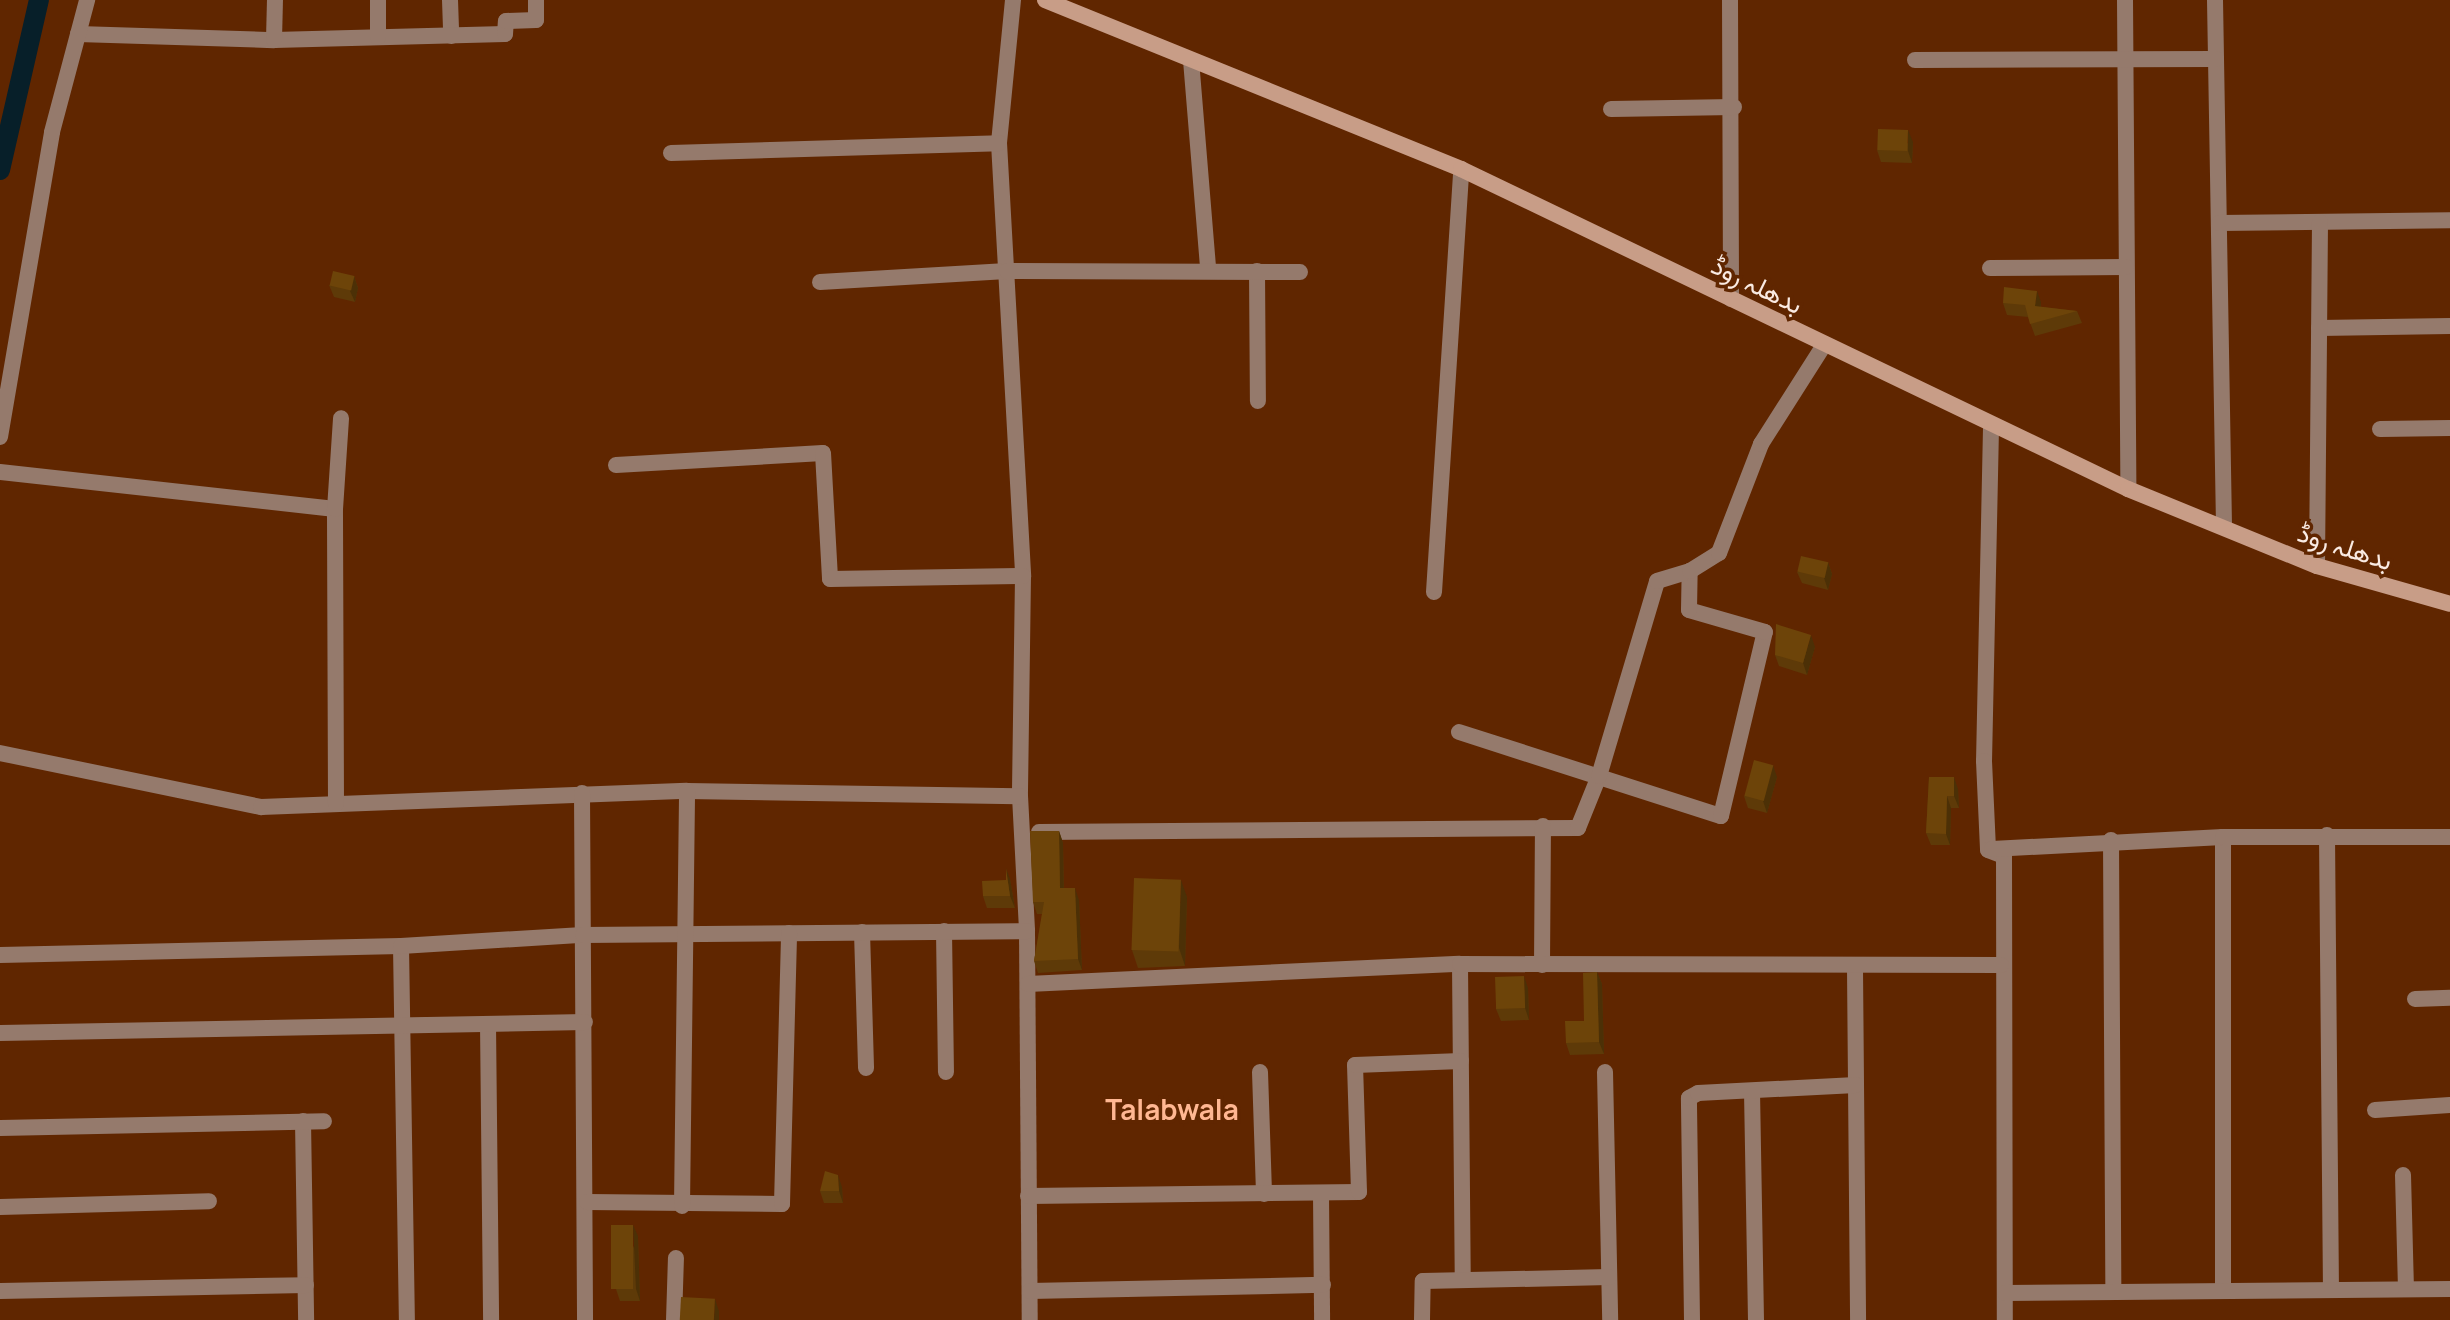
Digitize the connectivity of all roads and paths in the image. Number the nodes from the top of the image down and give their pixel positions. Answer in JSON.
{"nodes":[{"id":1,"x":87,"y":0,"type":"edge"},
{"id":2,"x":275,"y":0,"type":"edge"},
{"id":3,"x":378,"y":0,"type":"edge"},
{"id":4,"x":450,"y":0,"type":"edge"},
{"id":5,"x":536,"y":0,"type":"edge"},
{"id":6,"x":1013,"y":0,"type":"edge"},
{"id":7,"x":1045,"y":0,"type":"edge"},
{"id":8,"x":1730,"y":0,"type":"edge"},
{"id":9,"x":2125,"y":0,"type":"edge"},
{"id":10,"x":2215,"y":0,"type":"edge"},
{"id":11,"x":78,"y":34,"type":"junction"},
{"id":12,"x":451,"y":36,"type":"junction"},
{"id":13,"x":378,"y":37,"type":"junction"},
{"id":14,"x":274,"y":40,"type":"junction"},
{"id":15,"x":2127,"y":59,"type":"junction"},
{"id":16,"x":2216,"y":59,"type":"junction"},
{"id":17,"x":1191,"y":60,"type":"junction"},
{"id":18,"x":1915,"y":60,"type":"dead end"},
{"id":19,"x":1734,"y":107,"type":"junction"},
{"id":20,"x":1611,"y":109,"type":"dead end"},
{"id":21,"x":999,"y":143,"type":"junction"},
{"id":22,"x":671,"y":153,"type":"dead end"},
{"id":23,"x":1461,"y":169,"type":"junction"},
{"id":24,"x":2450,"y":220,"type":"edge"},
{"id":25,"x":2320,"y":222,"type":"junction"},
{"id":26,"x":2219,"y":223,"type":"junction"},
{"id":27,"x":2126,"y":267,"type":"junction"},
{"id":28,"x":1990,"y":268,"type":"dead end"},
{"id":29,"x":1208,"y":269,"type":"junction"},
{"id":30,"x":1007,"y":271,"type":"junction"},
{"id":31,"x":1257,"y":271,"type":"junction"},
{"id":32,"x":1300,"y":272,"type":"dead end"},
{"id":33,"x":820,"y":282,"type":"dead end"},
{"id":34,"x":1731,"y":299,"type":"junction"},
{"id":35,"x":2450,"y":326,"type":"edge"},
{"id":36,"x":2319,"y":328,"type":"junction"},
{"id":37,"x":1824,"y":345,"type":"junction"},
{"id":38,"x":1258,"y":401,"type":"dead end"},
{"id":39,"x":341,"y":418,"type":"dead end"},
{"id":40,"x":1991,"y":428,"type":"junction"},
{"id":41,"x":2450,"y":428,"type":"edge"},
{"id":42,"x":2380,"y":429,"type":"dead end"},
{"id":43,"x":0,"y":437,"type":"edge"},
{"id":44,"x":616,"y":465,"type":"dead end"},
{"id":45,"x":0,"y":472,"type":"edge"},
{"id":46,"x":2128,"y":489,"type":"junction"},
{"id":47,"x":335,"y":509,"type":"junction"},
{"id":48,"x":2224,"y":527,"type":"junction"},
{"id":49,"x":2317,"y":566,"type":"junction"},
{"id":50,"x":1690,"y":571,"type":"junction"},
{"id":51,"x":1023,"y":576,"type":"junction"},
{"id":52,"x":1434,"y":592,"type":"dead end"},
{"id":53,"x":2450,"y":604,"type":"edge"},
{"id":54,"x":1459,"y":732,"type":"dead end"},
{"id":55,"x":0,"y":753,"type":"edge"},
{"id":56,"x":1599,"y":776,"type":"junction"},
{"id":57,"x":687,"y":791,"type":"junction"},
{"id":58,"x":582,"y":793,"type":"junction"},
{"id":59,"x":1020,"y":796,"type":"junction"},
{"id":60,"x":336,"y":804,"type":"junction"},
{"id":61,"x":1543,"y":826,"type":"junction"},
{"id":62,"x":1024,"y":832,"type":"junction"},
{"id":63,"x":2327,"y":835,"type":"junction"},
{"id":64,"x":2223,"y":837,"type":"junction"},
{"id":65,"x":2450,"y":837,"type":"edge"},
{"id":66,"x":2111,"y":840,"type":"junction"},
{"id":67,"x":1988,"y":850,"type":"junction"},
{"id":68,"x":944,"y":931,"type":"junction"},
{"id":69,"x":1027,"y":931,"type":"junction"},
{"id":70,"x":862,"y":932,"type":"junction"},
{"id":71,"x":789,"y":933,"type":"junction"},
{"id":72,"x":683,"y":934,"type":"junction"},
{"id":73,"x":583,"y":935,"type":"junction"},
{"id":74,"x":401,"y":946,"type":"junction"},
{"id":75,"x":0,"y":955,"type":"edge"},
{"id":76,"x":1460,"y":964,"type":"junction"},
{"id":77,"x":1542,"y":965,"type":"junction"},
{"id":78,"x":2001,"y":965,"type":"junction"},
{"id":79,"x":1855,"y":969,"type":"junction"},
{"id":80,"x":1028,"y":984,"type":"junction"},
{"id":81,"x":2450,"y":998,"type":"edge"},
{"id":82,"x":2415,"y":999,"type":"dead end"},
{"id":83,"x":585,"y":1022,"type":"junction"},
{"id":84,"x":488,"y":1024,"type":"junction"},
{"id":85,"x":404,"y":1025,"type":"junction"},
{"id":86,"x":0,"y":1033,"type":"edge"},
{"id":87,"x":1461,"y":1061,"type":"junction"},
{"id":88,"x":866,"y":1068,"type":"dead end"},
{"id":89,"x":946,"y":1072,"type":"dead end"},
{"id":90,"x":1260,"y":1072,"type":"dead end"},
{"id":91,"x":1605,"y":1072,"type":"dead end"},
{"id":92,"x":1856,"y":1085,"type":"junction"},
{"id":93,"x":1752,"y":1091,"type":"junction"},
{"id":94,"x":2450,"y":1105,"type":"edge"},
{"id":95,"x":2375,"y":1110,"type":"dead end"},
{"id":96,"x":303,"y":1121,"type":"junction"},
{"id":97,"x":324,"y":1121,"type":"dead end"},
{"id":98,"x":0,"y":1128,"type":"edge"},
{"id":99,"x":2403,"y":1175,"type":"dead end"},
{"id":100,"x":1264,"y":1194,"type":"junction"},
{"id":101,"x":1321,"y":1194,"type":"junction"},
{"id":102,"x":1028,"y":1196,"type":"junction"},
{"id":103,"x":209,"y":1201,"type":"dead end"},
{"id":104,"x":587,"y":1202,"type":"junction"},
{"id":105,"x":682,"y":1206,"type":"junction"},
{"id":106,"x":0,"y":1207,"type":"edge"},
{"id":107,"x":676,"y":1258,"type":"dead end"},
{"id":108,"x":1609,"y":1277,"type":"junction"},
{"id":109,"x":1463,"y":1280,"type":"junction"},
{"id":110,"x":306,"y":1285,"type":"junction"},
{"id":111,"x":1323,"y":1285,"type":"junction"},
{"id":112,"x":2406,"y":1289,"type":"junction"},
{"id":113,"x":2450,"y":1289,"type":"edge"},
{"id":114,"x":2331,"y":1290,"type":"junction"},
{"id":115,"x":0,"y":1291,"type":"edge"},
{"id":116,"x":1030,"y":1291,"type":"junction"},
{"id":117,"x":2223,"y":1291,"type":"junction"},
{"id":118,"x":2113,"y":1292,"type":"junction"},
{"id":119,"x":2005,"y":1293,"type":"junction"},
{"id":120,"x":306,"y":1320,"type":"edge"},
{"id":121,"x":407,"y":1320,"type":"edge"},
{"id":122,"x":491,"y":1320,"type":"edge"},
{"id":123,"x":585,"y":1320,"type":"edge"},
{"id":124,"x":674,"y":1320,"type":"edge"},
{"id":125,"x":1030,"y":1320,"type":"edge"},
{"id":126,"x":1322,"y":1320,"type":"edge"},
{"id":127,"x":1422,"y":1320,"type":"edge"},
{"id":128,"x":1610,"y":1320,"type":"edge"},
{"id":129,"x":1692,"y":1320,"type":"edge"},
{"id":130,"x":1756,"y":1320,"type":"edge"},
{"id":131,"x":1858,"y":1320,"type":"edge"},
{"id":132,"x":2005,"y":1320,"type":"edge"}],
"edges":[{"from":1,"to":11,"type":"street"},
{"from":2,"to":14,"type":"street"},
{"from":3,"to":13,"type":"street"},
{"from":4,"to":12,"type":"street"},
{"from":5,"to":12,"type":"street"},
{"from":6,"to":21,"type":"street"},
{"from":7,"to":17,"type":"main road","name":"بدھلہ روڈ"},
{"from":8,"to":19,"type":"street"},
{"from":9,"to":15,"type":"street"},
{"from":10,"to":16,"type":"street"},
{"from":11,"to":14,"type":"street"},
{"from":11,"to":43,"type":"street"},
{"from":12,"to":13,"type":"street"},
{"from":13,"to":14,"type":"street"},
{"from":15,"to":16,"type":"street"},
{"from":15,"to":18,"type":"street"},
{"from":15,"to":27,"type":"street"},
{"from":16,"to":26,"type":"street"},
{"from":17,"to":23,"type":"main road","name":"بدھلہ روڈ"},
{"from":17,"to":29,"type":"street"},
{"from":19,"to":20,"type":"street"},
{"from":19,"to":34,"type":"street"},
{"from":21,"to":22,"type":"street"},
{"from":21,"to":30,"type":"street"},
{"from":23,"to":34,"type":"main road","name":"بدھلہ روڈ"},
{"from":23,"to":52,"type":"street"},
{"from":24,"to":25,"type":"street"},
{"from":25,"to":26,"type":"street"},
{"from":25,"to":36,"type":"street"},
{"from":26,"to":48,"type":"street"},
{"from":27,"to":28,"type":"street"},
{"from":27,"to":46,"type":"street"},
{"from":29,"to":30,"type":"street"},
{"from":29,"to":31,"type":"street"},
{"from":30,"to":33,"type":"street"},
{"from":30,"to":51,"type":"street"},
{"from":31,"to":32,"type":"street"},
{"from":31,"to":38,"type":"street"},
{"from":34,"to":37,"type":"main road","name":"بدھلہ روڈ"},
{"from":35,"to":36,"type":"street"},
{"from":36,"to":49,"type":"street"},
{"from":37,"to":40,"type":"main road","name":"بدھلہ روڈ"},
{"from":37,"to":50,"type":"street"},
{"from":39,"to":47,"type":"street"},
{"from":40,"to":46,"type":"main road","name":"بدھلہ روڈ"},
{"from":40,"to":67,"type":"street"},
{"from":41,"to":42,"type":"street"},
{"from":44,"to":51,"type":"street"},
{"from":45,"to":47,"type":"street"},
{"from":46,"to":48,"type":"main road","name":"بدھلہ روڈ"},
{"from":47,"to":60,"type":"street"},
{"from":48,"to":49,"type":"main road","name":"بدھلہ روڈ"},
{"from":49,"to":53,"type":"main road","name":"بدھلہ روڈ"},
{"from":50,"to":56,"type":"street"},
{"from":50,"to":56,"type":"street"},
{"from":51,"to":59,"type":"street"},
{"from":54,"to":56,"type":"street"},
{"from":55,"to":60,"type":"street"},
{"from":56,"to":61,"type":"street"},
{"from":57,"to":58,"type":"street"},
{"from":57,"to":59,"type":"street"},
{"from":57,"to":72,"type":"street"},
{"from":58,"to":60,"type":"street"},
{"from":58,"to":73,"type":"street"},
{"from":59,"to":62,"type":"street"},
{"from":61,"to":62,"type":"street"},
{"from":61,"to":77,"type":"street"},
{"from":62,"to":69,"type":"street"},
{"from":63,"to":64,"type":"street"},
{"from":63,"to":65,"type":"street"},
{"from":63,"to":114,"type":"street"},
{"from":64,"to":66,"type":"street"},
{"from":64,"to":117,"type":"street"},
{"from":66,"to":67,"type":"street"},
{"from":66,"to":118,"type":"street"},
{"from":67,"to":78,"type":"street"},
{"from":68,"to":69,"type":"street"},
{"from":68,"to":70,"type":"street"},
{"from":68,"to":89,"type":"street"},
{"from":69,"to":80,"type":"street"},
{"from":70,"to":71,"type":"street"},
{"from":70,"to":88,"type":"street"},
{"from":71,"to":72,"type":"street"},
{"from":71,"to":105,"type":"street"},
{"from":72,"to":73,"type":"street"},
{"from":72,"to":105,"type":"street"},
{"from":73,"to":74,"type":"street"},
{"from":73,"to":83,"type":"street"},
{"from":74,"to":75,"type":"street"},
{"from":74,"to":85,"type":"street"},
{"from":76,"to":77,"type":"street"},
{"from":76,"to":80,"type":"street"},
{"from":76,"to":87,"type":"street"},
{"from":77,"to":79,"type":"street"},
{"from":78,"to":79,"type":"street"},
{"from":78,"to":119,"type":"street"},
{"from":79,"to":92,"type":"street"},
{"from":80,"to":102,"type":"street"},
{"from":81,"to":82,"type":"street"},
{"from":83,"to":84,"type":"street"},
{"from":83,"to":104,"type":"street"},
{"from":84,"to":85,"type":"street"},
{"from":84,"to":122,"type":"street"},
{"from":85,"to":86,"type":"street"},
{"from":85,"to":121,"type":"street"},
{"from":87,"to":101,"type":"street"},
{"from":87,"to":109,"type":"street"},
{"from":90,"to":100,"type":"street"},
{"from":91,"to":108,"type":"street"},
{"from":92,"to":93,"type":"street"},
{"from":92,"to":131,"type":"street"},
{"from":93,"to":129,"type":"street"},
{"from":93,"to":130,"type":"street"},
{"from":94,"to":95,"type":"street"},
{"from":96,"to":97,"type":"street"},
{"from":96,"to":98,"type":"street"},
{"from":96,"to":110,"type":"street"},
{"from":99,"to":112,"type":"street"},
{"from":100,"to":101,"type":"street"},
{"from":100,"to":102,"type":"street"},
{"from":101,"to":111,"type":"street"},
{"from":102,"to":116,"type":"street"},
{"from":103,"to":106,"type":"street"},
{"from":104,"to":105,"type":"street"},
{"from":104,"to":123,"type":"street"},
{"from":107,"to":124,"type":"street"},
{"from":108,"to":109,"type":"street"},
{"from":108,"to":128,"type":"street"},
{"from":109,"to":127,"type":"street"},
{"from":110,"to":115,"type":"street"},
{"from":110,"to":120,"type":"street"},
{"from":111,"to":116,"type":"street"},
{"from":111,"to":126,"type":"street"},
{"from":112,"to":113,"type":"street"},
{"from":112,"to":114,"type":"street"},
{"from":114,"to":117,"type":"street"},
{"from":116,"to":125,"type":"street"},
{"from":117,"to":118,"type":"street"},
{"from":118,"to":119,"type":"street"},
{"from":119,"to":132,"type":"street"}]}
